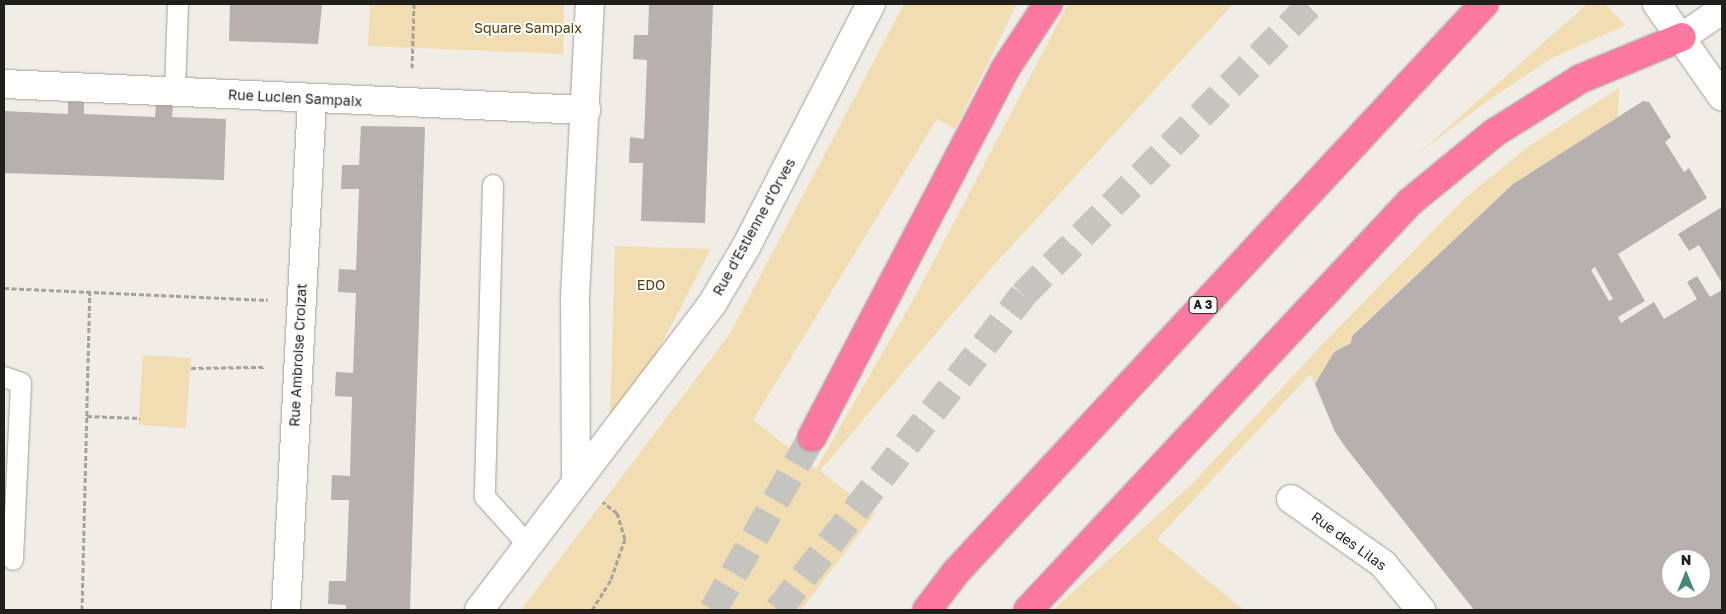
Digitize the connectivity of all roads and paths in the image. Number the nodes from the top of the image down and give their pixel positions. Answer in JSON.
{"nodes":[{"id":1,"x":178,"y":4,"type":"edge"},
{"id":2,"x":414,"y":4,"type":"edge"},
{"id":3,"x":590,"y":4,"type":"edge"},
{"id":4,"x":871,"y":4,"type":"edge"},
{"id":5,"x":1048,"y":4,"type":"edge"},
{"id":6,"x":1484,"y":4,"type":"edge"},
{"id":7,"x":1657,"y":4,"type":"edge"},
{"id":8,"x":1722,"y":10,"type":"edge"},
{"id":9,"x":1682,"y":37,"type":"junction"},
{"id":10,"x":4,"y":84,"type":"edge"},
{"id":11,"x":175,"y":93,"type":"junction"},
{"id":12,"x":1722,"y":97,"type":"edge"},
{"id":13,"x":312,"y":100,"type":"junction"},
{"id":14,"x":412,"y":103,"type":"junction"},
{"id":15,"x":586,"y":110,"type":"junction"},
{"id":16,"x":493,"y":185,"type":"dead end"},
{"id":17,"x":4,"y":288,"type":"edge"},
{"id":18,"x":90,"y":292,"type":"junction"},
{"id":19,"x":301,"y":302,"type":"junction"},
{"id":20,"x":297,"y":366,"type":"junction"},
{"id":21,"x":191,"y":368,"type":"dead end"},
{"id":22,"x":12,"y":380,"type":"edge"},
{"id":23,"x":87,"y":416,"type":"junction"},
{"id":24,"x":140,"y":418,"type":"dead end"},
{"id":25,"x":812,"y":437,"type":"tunnel mouth"},
{"id":26,"x":576,"y":482,"type":"junction"},
{"id":27,"x":1291,"y":499,"type":"dead end"},
{"id":28,"x":528,"y":545,"type":"junction"},
{"id":29,"x":13,"y":560,"type":"dead end"},
{"id":30,"x":82,"y":610,"type":"edge"},
{"id":31,"x":286,"y":610,"type":"edge"},
{"id":32,"x":479,"y":610,"type":"edge"},
{"id":33,"x":592,"y":610,"type":"edge"},
{"id":34,"x":927,"y":610,"type":"edge"},
{"id":35,"x":1028,"y":610,"type":"edge"},
{"id":36,"x":1421,"y":610,"type":"edge"}],
"edges":[{"from":1,"to":11,"type":"lane"},
{"from":2,"to":14,"type":"path"},
{"from":3,"to":15,"type":"street"},
{"from":4,"to":26,"type":"street","name":"Rue d'Estienne d'Orves"},
{"from":5,"to":25,"type":"highway"},
{"from":6,"to":34,"type":"highway","number":"A 3"},
{"from":7,"to":9,"type":"street"},
{"from":8,"to":9,"type":"street"},
{"from":9,"to":12,"type":"street"},
{"from":9,"to":35,"type":"highway"},
{"from":10,"to":11,"type":"street","name":"Rue Lucien Sampaix"},
{"from":11,"to":13,"type":"street","name":"Rue Lucien Sampaix"},
{"from":13,"to":14,"type":"street","name":"Rue Lucien Sampaix"},
{"from":13,"to":19,"type":"street","name":"Rue Ambroise Croizat"},
{"from":14,"to":15,"type":"street","name":"Rue Lucien Sampaix"},
{"from":15,"to":26,"type":"street"},
{"from":16,"to":28,"type":"lane"},
{"from":17,"to":18,"type":"path"},
{"from":18,"to":19,"type":"path"},
{"from":18,"to":23,"type":"path"},
{"from":19,"to":20,"type":"street","name":"Rue Ambroise Croizat"},
{"from":20,"to":21,"type":"path"},
{"from":20,"to":31,"type":"street","name":"Rue Ambroise Croizat"},
{"from":22,"to":29,"type":"lane"},
{"from":23,"to":24,"type":"path"},
{"from":23,"to":30,"type":"path"},
{"from":26,"to":28,"type":"street","name":"Rue d'Estienne d'Orves"},
{"from":26,"to":33,"type":"path"},
{"from":27,"to":36,"type":"street","name":"Rue des Lilas"},
{"from":28,"to":32,"type":"street","name":"Rue d'Estienne d'Orves"}]}
